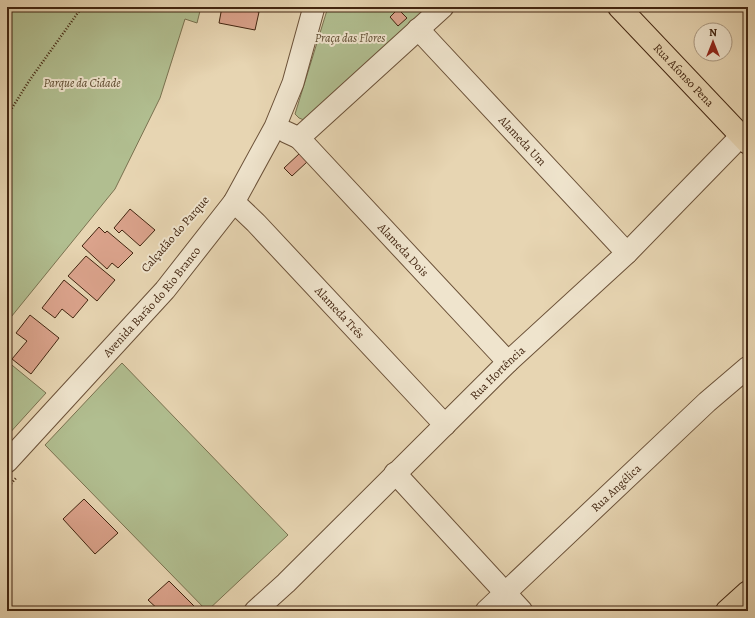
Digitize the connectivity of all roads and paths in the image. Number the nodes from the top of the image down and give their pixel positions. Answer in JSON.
{"nodes":[{"id":1,"x":82,"y":7,"type":"edge"},
{"id":2,"x":314,"y":7,"type":"edge"},
{"id":3,"x":443,"y":7,"type":"edge"},
{"id":4,"x":619,"y":7,"type":"edge"},
{"id":5,"x":418,"y":29,"type":"junction"},
{"id":6,"x":7,"y":116,"type":"edge"},
{"id":7,"x":275,"y":126,"type":"junction"},
{"id":8,"x":299,"y":138,"type":"junction"},
{"id":9,"x":745,"y":140,"type":"edge"},
{"id":10,"x":234,"y":202,"type":"junction"},
{"id":11,"x":627,"y":253,"type":"junction"},
{"id":12,"x":508,"y":362,"type":"junction"},
{"id":13,"x":748,"y":367,"type":"edge"},
{"id":14,"x":445,"y":425,"type":"junction"},
{"id":15,"x":7,"y":462,"type":"edge"},
{"id":16,"x":395,"y":473,"type":"junction"},
{"id":17,"x":748,"y":592,"type":"edge"},
{"id":18,"x":504,"y":593,"type":"junction"},
{"id":19,"x":255,"y":611,"type":"edge"},
{"id":20,"x":486,"y":611,"type":"edge"},
{"id":21,"x":522,"y":611,"type":"edge"},
{"id":22,"x":727,"y":611,"type":"edge"}],
"edges":[{"from":1,"to":6,"type":"path"},
{"from":2,"to":7,"type":"street","name":"Avenida Barão do Rio Branco"},
{"from":3,"to":5,"type":"street"},
{"from":4,"to":9,"type":"main road","name":"Rua Afonso Pena"},
{"from":5,"to":8,"type":"street"},
{"from":5,"to":11,"type":"street","name":"Alameda Um"},
{"from":7,"to":8,"type":"street"},
{"from":7,"to":10,"type":"street","name":"Avenida Barão do Rio Branco"},
{"from":8,"to":12,"type":"street","name":"Alameda Dois"},
{"from":9,"to":11,"type":"street","name":"Rua Hortência"},
{"from":10,"to":14,"type":"street","name":"Alameda Três"},
{"from":10,"to":15,"type":"street","name":"Avenida Barão do Rio Branco"},
{"from":11,"to":12,"type":"street","name":"Rua Hortência"},
{"from":12,"to":14,"type":"street","name":"Rua Hortência"},
{"from":13,"to":18,"type":"street","name":"Rua Angélica"},
{"from":14,"to":16,"type":"street","name":"Rua Hortência"},
{"from":16,"to":18,"type":"street"},
{"from":16,"to":19,"type":"street","name":"Rua Hortência"},
{"from":17,"to":22,"type":"main road"},
{"from":18,"to":20,"type":"street","name":"Rua Angélica"},
{"from":18,"to":21,"type":"street"}]}
